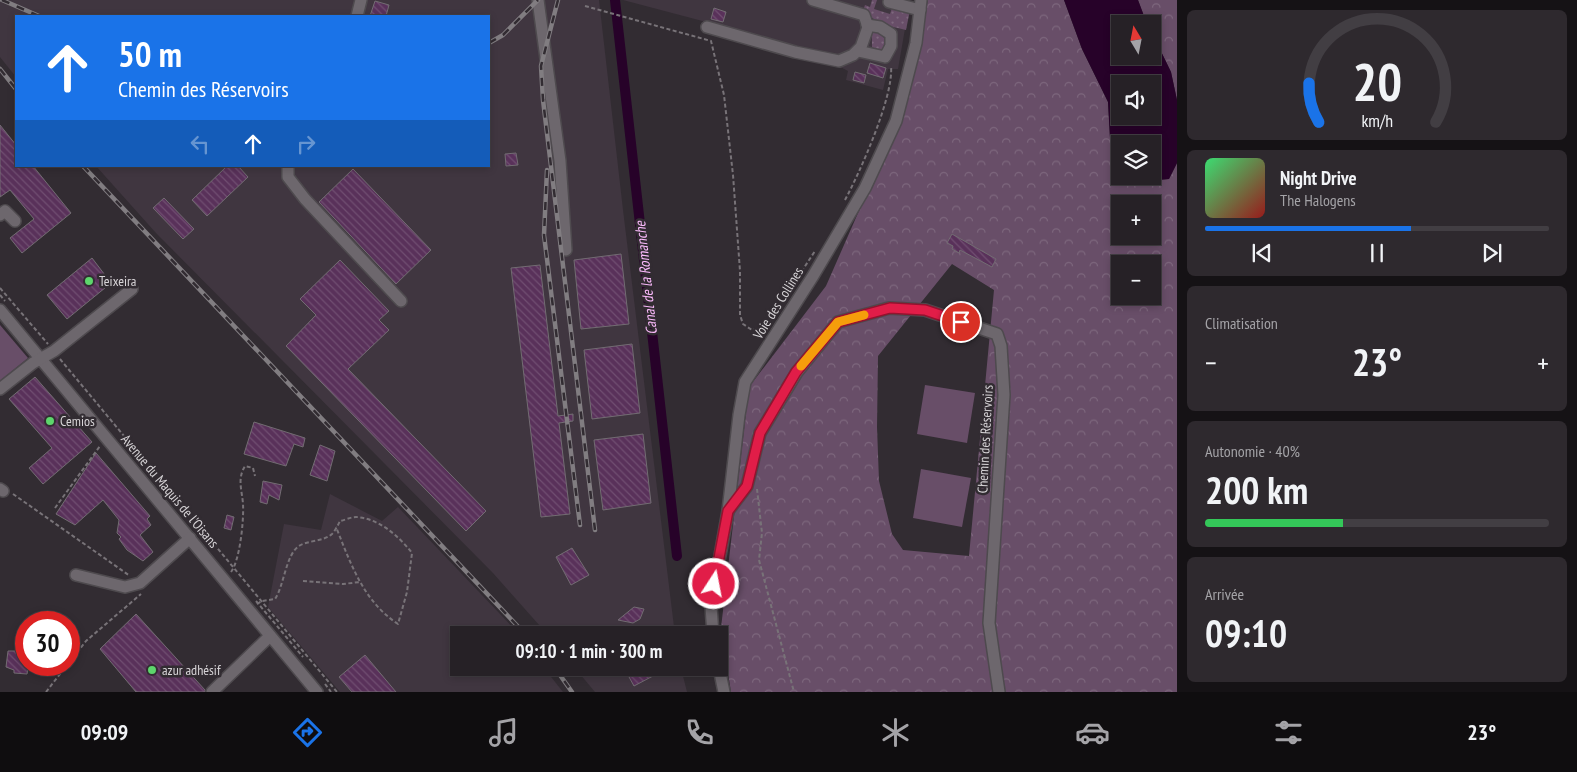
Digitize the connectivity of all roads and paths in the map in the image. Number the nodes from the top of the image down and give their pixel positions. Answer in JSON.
{"nodes":[{"id":1,"x":361,"y":0,"type":"edge"},
{"id":2,"x":538,"y":0,"type":"edge"},
{"id":3,"x":813,"y":0,"type":"edge"},
{"id":4,"x":859,"y":0,"type":"edge"},
{"id":5,"x":889,"y":2,"type":"dead end"},
{"id":6,"x":920,"y":5,"type":"edge"},
{"id":7,"x":585,"y":6,"type":"dead end"},
{"id":8,"x":855,"y":12,"type":"junction"},
{"id":9,"x":357,"y":15,"type":"edge"},
{"id":10,"x":867,"y":25,"type":"junction"},
{"id":11,"x":706,"y":27,"type":"dead end"},
{"id":12,"x":858,"y":50,"type":"junction"},
{"id":13,"x":887,"y":54,"type":"junction"},
{"id":14,"x":288,"y":167,"type":"edge"},
{"id":15,"x":844,"y":202,"type":"dead end"},
{"id":16,"x":0,"y":215,"type":"edge"},
{"id":17,"x":15,"y":222,"type":"dead end"},
{"id":18,"x":819,"y":244,"type":"dead end"},
{"id":19,"x":566,"y":250,"type":"dead end"},
{"id":20,"x":0,"y":288,"type":"edge"},
{"id":21,"x":132,"y":289,"type":"dead end"},
{"id":22,"x":401,"y":301,"type":"dead end"},
{"id":23,"x":0,"y":310,"type":"edge"},
{"id":24,"x":54,"y":351,"type":"junction"},
{"id":25,"x":41,"y":358,"type":"junction"},
{"id":26,"x":0,"y":389,"type":"edge"},
{"id":27,"x":102,"y":444,"type":"dead end"},
{"id":28,"x":750,"y":473,"type":"junction"},
{"id":29,"x":255,"y":476,"type":"dead end"},
{"id":30,"x":4,"y":490,"type":"edge"},
{"id":31,"x":55,"y":508,"type":"dead end"},
{"id":32,"x":728,"y":511,"type":"junction"},
{"id":33,"x":336,"y":527,"type":"junction"},
{"id":34,"x":190,"y":538,"type":"junction"},
{"id":35,"x":234,"y":567,"type":"junction"},
{"id":36,"x":76,"y":575,"type":"dead end"},
{"id":37,"x":224,"y":579,"type":"junction"},
{"id":38,"x":303,"y":581,"type":"dead end"},
{"id":39,"x":360,"y":582,"type":"junction"},
{"id":40,"x":140,"y":588,"type":"junction"},
{"id":41,"x":262,"y":601,"type":"junction"},
{"id":42,"x":250,"y":611,"type":"junction"},
{"id":43,"x":712,"y":626,"type":"edge"},
{"id":44,"x":268,"y":639,"type":"junction"},
{"id":45,"x":80,"y":649,"type":"edge"},
{"id":46,"x":59,"y":676,"type":"edge"},
{"id":47,"x":721,"y":676,"type":"edge"},
{"id":48,"x":46,"y":692,"type":"edge"},
{"id":49,"x":212,"y":692,"type":"edge"},
{"id":50,"x":318,"y":692,"type":"edge"},
{"id":51,"x":337,"y":692,"type":"edge"},
{"id":52,"x":724,"y":692,"type":"edge"},
{"id":53,"x":794,"y":692,"type":"edge"},
{"id":54,"x":999,"y":692,"type":"edge"}],
"edges":[{"from":1,"to":9,"type":"street"},
{"from":2,"to":19,"type":"street"},
{"from":3,"to":8,"type":"street"},
{"from":4,"to":8,"type":"street"},
{"from":5,"to":6,"type":"street"},
{"from":6,"to":32,"type":"street","name":"Voie des Collines"},
{"from":7,"to":18,"type":"path"},
{"from":8,"to":10,"type":"street"},
{"from":10,"to":12,"type":"street"},
{"from":10,"to":13,"type":"street"},
{"from":11,"to":12,"type":"street"},
{"from":12,"to":13,"type":"street"},
{"from":13,"to":15,"type":"path"},
{"from":14,"to":22,"type":"street"},
{"from":16,"to":17,"type":"street"},
{"from":20,"to":24,"type":"path"},
{"from":21,"to":24,"type":"street"},
{"from":23,"to":25,"type":"street","name":"Avenue du Maquis de l'Oisans"},
{"from":24,"to":25,"type":"street"},
{"from":24,"to":35,"type":"path"},
{"from":25,"to":26,"type":"street"},
{"from":25,"to":34,"type":"street","name":"Avenue du Maquis de l'Oisans"},
{"from":27,"to":31,"type":"path"},
{"from":28,"to":32,"type":"street","name":"Chemin des Réservoirs"},
{"from":28,"to":53,"type":"path"},
{"from":28,"to":54,"type":"street","name":"Chemin des Réservoirs"},
{"from":29,"to":35,"type":"path"},
{"from":30,"to":40,"type":"path"},
{"from":32,"to":43,"type":"street","name":"Voie des Collines"},
{"from":33,"to":39,"type":"path"},
{"from":33,"to":39,"type":"path"},
{"from":33,"to":41,"type":"path"},
{"from":34,"to":37,"type":"street","name":"Avenue du Maquis de l'Oisans"},
{"from":34,"to":40,"type":"street"},
{"from":35,"to":37,"type":"path"},
{"from":35,"to":41,"type":"path"},
{"from":36,"to":40,"type":"street"},
{"from":37,"to":42,"type":"street","name":"Avenue du Maquis de l'Oisans"},
{"from":38,"to":39,"type":"path"},
{"from":40,"to":45,"type":"path"},
{"from":41,"to":42,"type":"path"},
{"from":41,"to":51,"type":"path"},
{"from":42,"to":44,"type":"street","name":"Avenue du Maquis de l'Oisans"},
{"from":44,"to":49,"type":"street"},
{"from":44,"to":50,"type":"street","name":"Avenue du Maquis de l'Oisans"},
{"from":46,"to":48,"type":"path"},
{"from":47,"to":52,"type":"street"}]}
